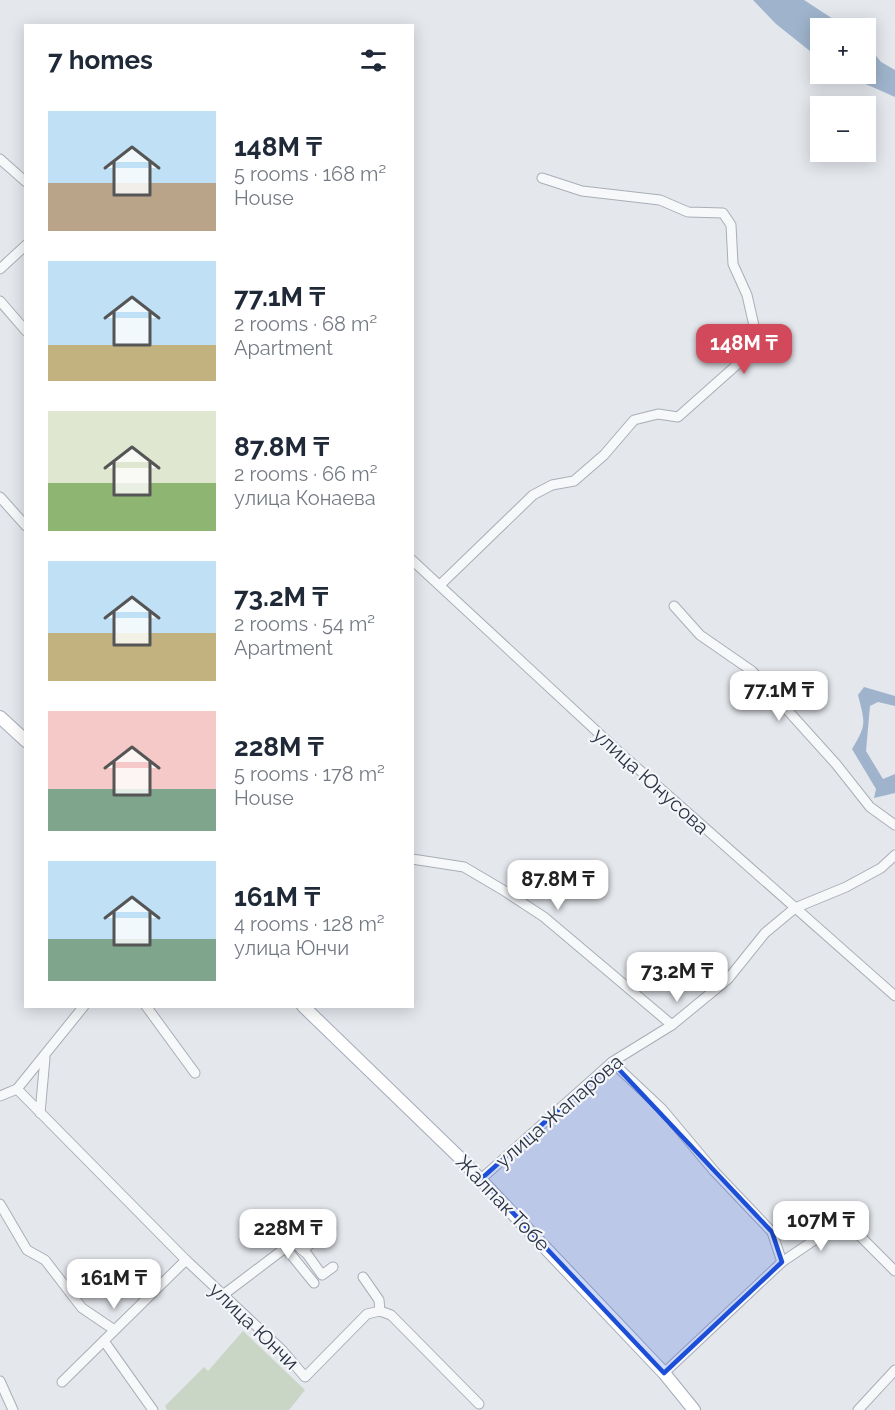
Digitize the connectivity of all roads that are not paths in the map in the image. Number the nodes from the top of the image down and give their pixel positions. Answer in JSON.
{"nodes":[{"id":1,"x":0,"y":159,"type":"edge"},
{"id":2,"x":542,"y":178,"type":"dead end"},
{"id":3,"x":24,"y":180,"type":"edge"},
{"id":4,"x":24,"y":247,"type":"edge"},
{"id":5,"x":0,"y":269,"type":"edge"},
{"id":6,"x":0,"y":301,"type":"edge"},
{"id":7,"x":24,"y":329,"type":"edge"},
{"id":8,"x":0,"y":497,"type":"edge"},
{"id":9,"x":24,"y":524,"type":"edge"},
{"id":10,"x":414,"y":562,"type":"edge"},
{"id":11,"x":440,"y":585,"type":"junction"},
{"id":12,"x":675,"y":606,"type":"dead end"},
{"id":13,"x":0,"y":717,"type":"edge"},
{"id":14,"x":24,"y":739,"type":"edge"},
{"id":15,"x":895,"y":825,"type":"edge"},
{"id":16,"x":895,"y":855,"type":"edge"},
{"id":17,"x":414,"y":859,"type":"edge"},
{"id":18,"x":795,"y":908,"type":"junction"},
{"id":19,"x":895,"y":996,"type":"edge"},
{"id":20,"x":82,"y":1008,"type":"edge"},
{"id":21,"x":147,"y":1008,"type":"edge"},
{"id":22,"x":305,"y":1008,"type":"edge"},
{"id":23,"x":672,"y":1025,"type":"junction"},
{"id":24,"x":45,"y":1058,"type":"junction"},
{"id":25,"x":612,"y":1062,"type":"junction"},
{"id":26,"x":195,"y":1073,"type":"dead end"},
{"id":27,"x":17,"y":1089,"type":"junction"},
{"id":28,"x":0,"y":1096,"type":"edge"},
{"id":29,"x":40,"y":1113,"type":"junction"},
{"id":30,"x":481,"y":1179,"type":"junction"},
{"id":31,"x":0,"y":1204,"type":"edge"},
{"id":32,"x":331,"y":1229,"type":"dead end"},
{"id":33,"x":284,"y":1246,"type":"junction"},
{"id":34,"x":302,"y":1250,"type":"junction"},
{"id":35,"x":186,"y":1260,"type":"junction"},
{"id":36,"x":782,"y":1262,"type":"junction"},
{"id":37,"x":333,"y":1267,"type":"dead end"},
{"id":38,"x":895,"y":1271,"type":"edge"},
{"id":39,"x":363,"y":1277,"type":"dead end"},
{"id":40,"x":314,"y":1282,"type":"dead end"},
{"id":41,"x":224,"y":1295,"type":"junction"},
{"id":42,"x":380,"y":1311,"type":"junction"},
{"id":43,"x":113,"y":1329,"type":"junction"},
{"id":44,"x":104,"y":1341,"type":"junction"},
{"id":45,"x":895,"y":1370,"type":"edge"},
{"id":46,"x":664,"y":1373,"type":"junction"},
{"id":47,"x":0,"y":1381,"type":"edge"},
{"id":48,"x":62,"y":1382,"type":"dead end"},
{"id":49,"x":479,"y":1404,"type":"dead end"},
{"id":50,"x":13,"y":1410,"type":"edge"},
{"id":51,"x":153,"y":1410,"type":"edge"},
{"id":52,"x":694,"y":1410,"type":"edge"},
{"id":53,"x":858,"y":1410,"type":"edge"}],
"edges":[{"from":1,"to":3,"type":"street"},
{"from":2,"to":11,"type":"street"},
{"from":4,"to":5,"type":"street"},
{"from":6,"to":7,"type":"street"},
{"from":8,"to":9,"type":"street"},
{"from":10,"to":11,"type":"street","name":"улица Юнусова"},
{"from":11,"to":18,"type":"street","name":"улица Юнусова"},
{"from":12,"to":15,"type":"street"},
{"from":13,"to":14,"type":"main road"},
{"from":16,"to":18,"type":"street","name":"улица Жапарова"},
{"from":17,"to":23,"type":"street"},
{"from":18,"to":19,"type":"street","name":"улица Юнусова"},
{"from":18,"to":23,"type":"street","name":"улица Жапарова"},
{"from":20,"to":24,"type":"street"},
{"from":21,"to":26,"type":"street"},
{"from":22,"to":30,"type":"main road","name":"Жалпак Тобе"},
{"from":23,"to":25,"type":"street","name":"улица Жапарова"},
{"from":24,"to":27,"type":"street"},
{"from":24,"to":29,"type":"street"},
{"from":25,"to":30,"type":"street","name":"улица Жапарова"},
{"from":25,"to":36,"type":"street"},
{"from":27,"to":28,"type":"street"},
{"from":27,"to":29,"type":"street","name":"улица Юнчи"},
{"from":29,"to":35,"type":"street","name":"улица Юнчи"},
{"from":30,"to":46,"type":"main road","name":"Жалпак Тобе"},
{"from":31,"to":43,"type":"street"},
{"from":32,"to":34,"type":"street"},
{"from":33,"to":34,"type":"street"},
{"from":33,"to":40,"type":"street"},
{"from":33,"to":41,"type":"street"},
{"from":34,"to":37,"type":"street"},
{"from":35,"to":41,"type":"street","name":"улица Юнчи"},
{"from":35,"to":43,"type":"street"},
{"from":36,"to":38,"type":"street"},
{"from":36,"to":46,"type":"street"},
{"from":39,"to":42,"type":"street"},
{"from":41,"to":42,"type":"street","name":"улица Юнчи"},
{"from":42,"to":49,"type":"street"},
{"from":43,"to":44,"type":"street"},
{"from":44,"to":48,"type":"street"},
{"from":44,"to":51,"type":"street"},
{"from":45,"to":53,"type":"street"},
{"from":46,"to":52,"type":"main road","name":"Жалпак Тобе"},
{"from":47,"to":50,"type":"street"}]}
